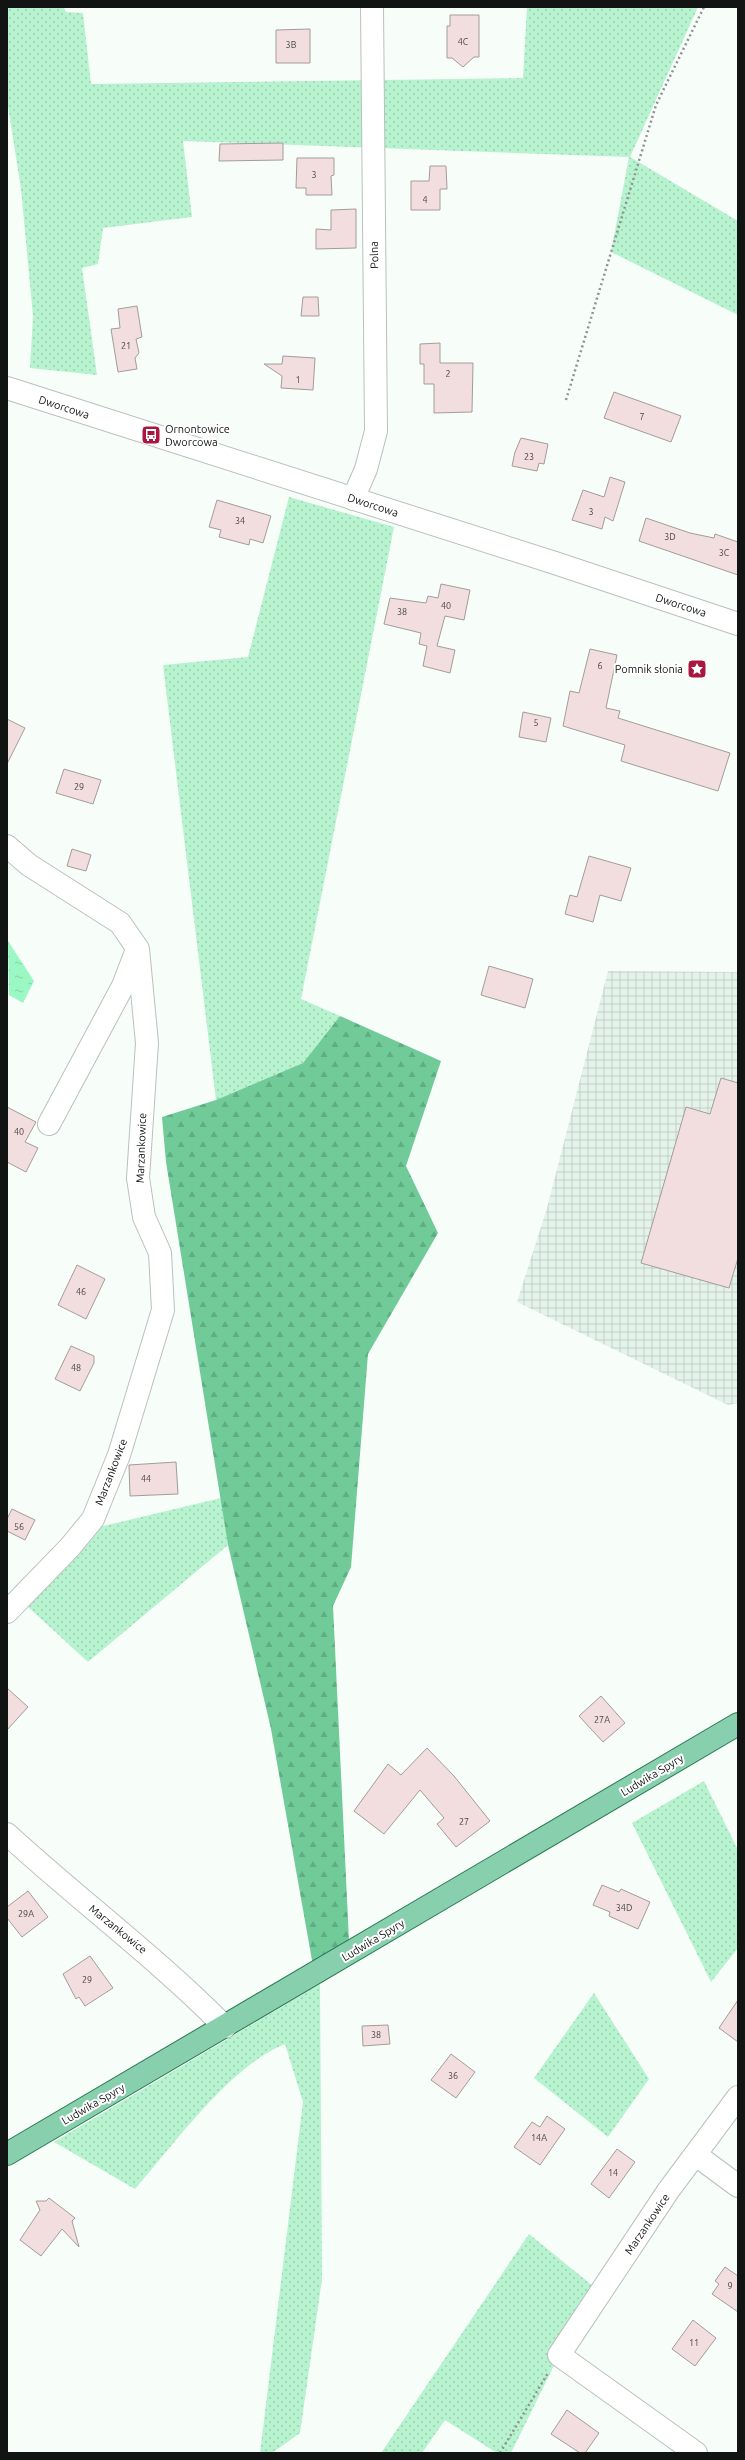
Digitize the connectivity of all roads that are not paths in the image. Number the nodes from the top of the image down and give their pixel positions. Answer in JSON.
{"nodes":[{"id":1,"x":372,"y":7,"type":"edge"},
{"id":2,"x":7,"y":388,"type":"edge"},
{"id":3,"x":353,"y":499,"type":"junction"},
{"id":4,"x":738,"y":624,"type":"edge"},
{"id":5,"x":7,"y":846,"type":"edge"},
{"id":6,"x":138,"y":949,"type":"junction"},
{"id":7,"x":49,"y":1124,"type":"dead end"},
{"id":8,"x":7,"y":1612,"type":"edge"},
{"id":9,"x":738,"y":1724,"type":"edge"},
{"id":10,"x":7,"y":1834,"type":"edge"},
{"id":11,"x":225,"y":2027,"type":"junction"},
{"id":12,"x":738,"y":2097,"type":"edge"},
{"id":13,"x":7,"y":2154,"type":"edge"},
{"id":14,"x":696,"y":2155,"type":"junction"},
{"id":15,"x":738,"y":2186,"type":"edge"},
{"id":16,"x":696,"y":2453,"type":"edge"}],
"edges":[{"from":1,"to":3,"type":"street","name":"Polna"},
{"from":2,"to":3,"type":"street","name":"Dworcowa"},
{"from":3,"to":4,"type":"street","name":"Dworcowa"},
{"from":5,"to":6,"type":"street","name":"Marzankowice"},
{"from":6,"to":7,"type":"street"},
{"from":6,"to":8,"type":"street","name":"Marzankowice"},
{"from":9,"to":11,"type":"main road","name":"Ludwika Spyry"},
{"from":10,"to":11,"type":"street","name":"Marzankowice"},
{"from":11,"to":13,"type":"main road","name":"Ludwika Spyry"},
{"from":12,"to":14,"type":"street","name":"Marzankowice"},
{"from":14,"to":15,"type":"street"},
{"from":14,"to":16,"type":"street","name":"Marzankowice"}]}
